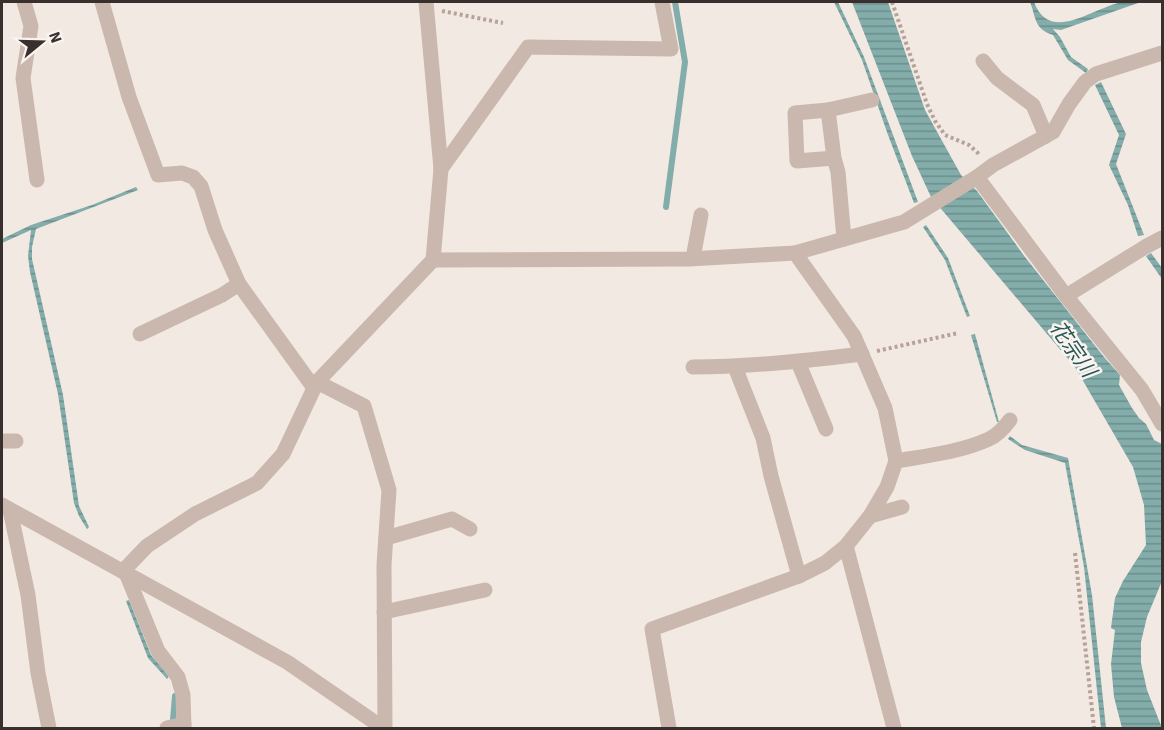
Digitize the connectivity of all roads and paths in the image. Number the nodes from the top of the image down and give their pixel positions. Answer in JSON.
{"nodes":[{"id":1,"x":24,"y":2,"type":"edge"},
{"id":2,"x":102,"y":2,"type":"edge"},
{"id":3,"x":662,"y":2,"type":"edge"},
{"id":4,"x":892,"y":2,"type":"edge"},
{"id":5,"x":426,"y":5,"type":"edge"},
{"id":6,"x":503,"y":23,"type":"dead end"},
{"id":7,"x":1162,"y":53,"type":"edge"},
{"id":8,"x":982,"y":61,"type":"dead end"},
{"id":9,"x":872,"y":100,"type":"dead end"},
{"id":10,"x":828,"y":110,"type":"junction"},
{"id":11,"x":1046,"y":136,"type":"junction"},
{"id":12,"x":834,"y":158,"type":"junction"},
{"id":13,"x":993,"y":165,"type":"junction"},
{"id":14,"x":441,"y":169,"type":"junction"},
{"id":15,"x":976,"y":177,"type":"junction"},
{"id":16,"x":37,"y":180,"type":"dead end"},
{"id":17,"x":701,"y":214,"type":"dead end"},
{"id":18,"x":1162,"y":238,"type":"edge"},
{"id":19,"x":844,"y":239,"type":"junction"},
{"id":20,"x":795,"y":253,"type":"junction"},
{"id":21,"x":693,"y":258,"type":"junction"},
{"id":22,"x":433,"y":260,"type":"junction"},
{"id":23,"x":239,"y":284,"type":"junction"},
{"id":24,"x":1066,"y":296,"type":"junction"},
{"id":25,"x":958,"y":333,"type":"dead end"},
{"id":26,"x":140,"y":334,"type":"dead end"},
{"id":27,"x":862,"y":354,"type":"junction"},
{"id":28,"x":798,"y":362,"type":"junction"},
{"id":29,"x":693,"y":367,"type":"dead end"},
{"id":30,"x":735,"y":367,"type":"junction"},
{"id":31,"x":316,"y":385,"type":"junction"},
{"id":32,"x":1010,"y":420,"type":"dead end"},
{"id":33,"x":1162,"y":424,"type":"edge"},
{"id":34,"x":826,"y":429,"type":"dead end"},
{"id":35,"x":896,"y":461,"type":"junction"},
{"id":36,"x":902,"y":507,"type":"dead end"},
{"id":37,"x":6,"y":508,"type":"edge"},
{"id":38,"x":870,"y":516,"type":"junction"},
{"id":39,"x":470,"y":529,"type":"dead end"},
{"id":40,"x":386,"y":538,"type":"junction"},
{"id":41,"x":846,"y":546,"type":"junction"},
{"id":42,"x":1075,"y":553,"type":"dead end"},
{"id":43,"x":124,"y":572,"type":"junction"},
{"id":44,"x":799,"y":576,"type":"junction"},
{"id":45,"x":485,"y":590,"type":"dead end"},
{"id":46,"x":384,"y":612,"type":"junction"},
{"id":47,"x":184,"y":726,"type":"edge"},
{"id":48,"x":50,"y":729,"type":"edge"},
{"id":49,"x":167,"y":729,"type":"edge"},
{"id":50,"x":384,"y":729,"type":"edge"},
{"id":51,"x":669,"y":729,"type":"edge"},
{"id":52,"x":894,"y":729,"type":"edge"},
{"id":53,"x":1094,"y":729,"type":"edge"}],
"edges":[{"from":1,"to":16,"type":"street"},
{"from":2,"to":23,"type":"street"},
{"from":3,"to":14,"type":"street"},
{"from":4,"to":13,"type":"path"},
{"from":5,"to":6,"type":"path"},
{"from":5,"to":14,"type":"street"},
{"from":7,"to":11,"type":"street"},
{"from":8,"to":11,"type":"street"},
{"from":9,"to":10,"type":"street"},
{"from":10,"to":12,"type":"street"},
{"from":10,"to":12,"type":"street"},
{"from":11,"to":13,"type":"street"},
{"from":12,"to":19,"type":"street"},
{"from":13,"to":15,"type":"street"},
{"from":14,"to":22,"type":"street"},
{"from":15,"to":19,"type":"street"},
{"from":15,"to":24,"type":"street"},
{"from":17,"to":21,"type":"street"},
{"from":18,"to":24,"type":"street"},
{"from":19,"to":20,"type":"street"},
{"from":20,"to":21,"type":"street"},
{"from":20,"to":27,"type":"street"},
{"from":21,"to":22,"type":"street"},
{"from":22,"to":31,"type":"street"},
{"from":23,"to":26,"type":"street"},
{"from":23,"to":31,"type":"street"},
{"from":24,"to":33,"type":"street"},
{"from":25,"to":27,"type":"path"},
{"from":27,"to":28,"type":"street"},
{"from":27,"to":35,"type":"street"},
{"from":28,"to":30,"type":"street"},
{"from":28,"to":34,"type":"street"},
{"from":29,"to":30,"type":"street"},
{"from":30,"to":44,"type":"street"},
{"from":31,"to":40,"type":"street"},
{"from":31,"to":43,"type":"street"},
{"from":32,"to":35,"type":"street"},
{"from":35,"to":38,"type":"street"},
{"from":36,"to":38,"type":"street"},
{"from":37,"to":43,"type":"street"},
{"from":37,"to":48,"type":"street"},
{"from":38,"to":41,"type":"street"},
{"from":39,"to":40,"type":"street"},
{"from":40,"to":46,"type":"street"},
{"from":41,"to":44,"type":"street"},
{"from":41,"to":52,"type":"street"},
{"from":42,"to":53,"type":"path"},
{"from":43,"to":47,"type":"street"},
{"from":43,"to":50,"type":"street"},
{"from":44,"to":51,"type":"street"},
{"from":45,"to":46,"type":"street"},
{"from":46,"to":50,"type":"street"},
{"from":47,"to":49,"type":"street"}]}
